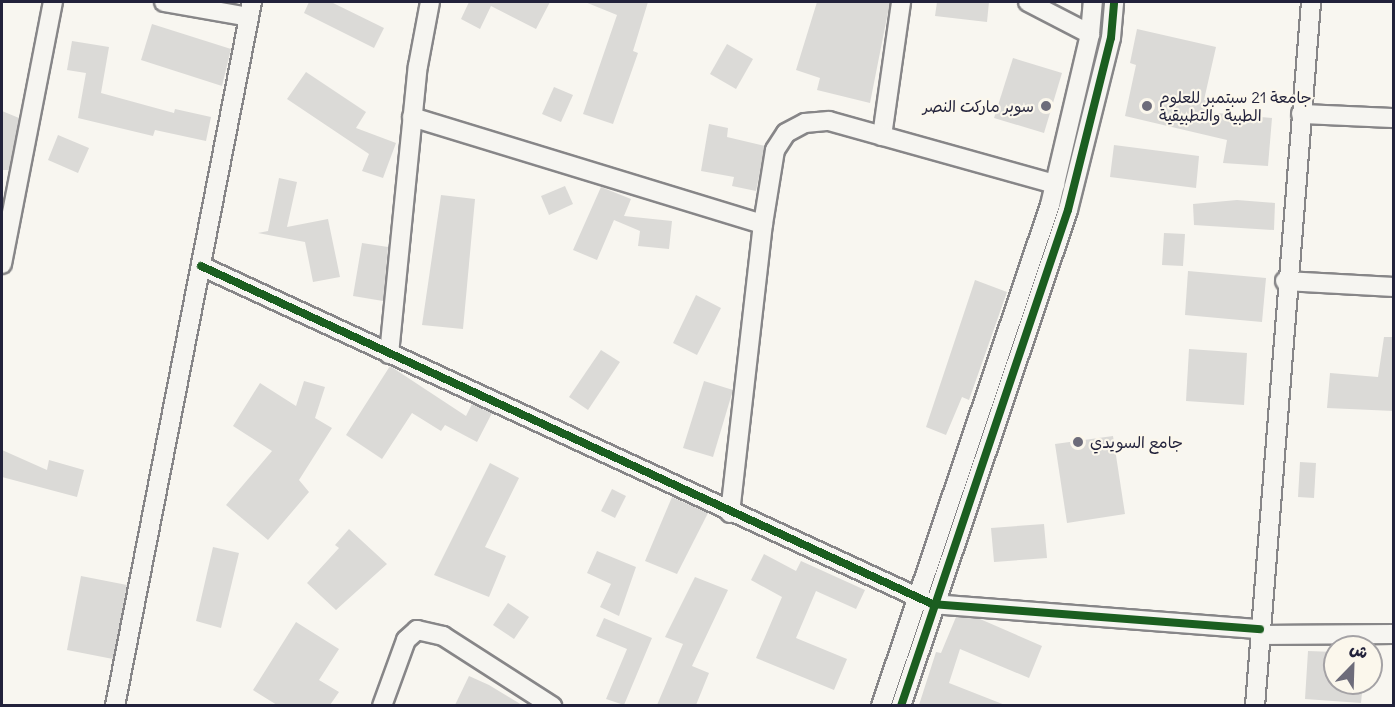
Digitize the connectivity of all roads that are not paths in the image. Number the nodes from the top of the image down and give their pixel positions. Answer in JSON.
{"nodes":[{"id":1,"x":53,"y":2,"type":"edge"},
{"id":2,"x":165,"y":2,"type":"edge"},
{"id":3,"x":430,"y":2,"type":"edge"},
{"id":4,"x":901,"y":2,"type":"edge"},
{"id":5,"x":1028,"y":2,"type":"edge"},
{"id":6,"x":1093,"y":2,"type":"edge"},
{"id":7,"x":1114,"y":2,"type":"edge"},
{"id":8,"x":1311,"y":2,"type":"edge"},
{"id":9,"x":250,"y":9,"type":"edge"},
{"id":10,"x":1090,"y":34,"type":"junction"},
{"id":11,"x":1301,"y":114,"type":"junction"},
{"id":12,"x":412,"y":117,"type":"junction"},
{"id":13,"x":1394,"y":118,"type":"edge"},
{"id":14,"x":882,"y":136,"type":"junction"},
{"id":15,"x":1054,"y":184,"type":"junction"},
{"id":16,"x":763,"y":224,"type":"junction"},
{"id":17,"x":2,"y":264,"type":"edge"},
{"id":18,"x":201,"y":266,"type":"junction"},
{"id":19,"x":1285,"y":281,"type":"junction"},
{"id":20,"x":1394,"y":287,"type":"edge"},
{"id":21,"x":389,"y":354,"type":"junction"},
{"id":22,"x":730,"y":513,"type":"junction"},
{"id":23,"x":913,"y":598,"type":"junction"},
{"id":24,"x":932,"y":604,"type":"junction"},
{"id":25,"x":1260,"y":632,"type":"junction"},
{"id":26,"x":1394,"y":634,"type":"edge"},
{"id":27,"x":116,"y":705,"type":"edge"},
{"id":28,"x":381,"y":705,"type":"edge"},
{"id":29,"x":552,"y":705,"type":"edge"},
{"id":30,"x":881,"y":705,"type":"edge"},
{"id":31,"x":901,"y":705,"type":"edge"},
{"id":32,"x":1255,"y":705,"type":"edge"}],
"edges":[{"from":1,"to":17,"type":"street"},
{"from":2,"to":9,"type":"street"},
{"from":3,"to":12,"type":"street"},
{"from":4,"to":14,"type":"street"},
{"from":5,"to":10,"type":"street"},
{"from":6,"to":10,"type":"street"},
{"from":7,"to":24,"type":"street"},
{"from":8,"to":11,"type":"street"},
{"from":9,"to":18,"type":"street"},
{"from":10,"to":15,"type":"street"},
{"from":11,"to":13,"type":"street"},
{"from":11,"to":19,"type":"street"},
{"from":12,"to":16,"type":"street"},
{"from":12,"to":21,"type":"street"},
{"from":14,"to":15,"type":"street"},
{"from":14,"to":16,"type":"street"},
{"from":15,"to":23,"type":"street"},
{"from":16,"to":22,"type":"street"},
{"from":18,"to":21,"type":"street"},
{"from":18,"to":27,"type":"street"},
{"from":19,"to":20,"type":"street"},
{"from":19,"to":25,"type":"street"},
{"from":21,"to":22,"type":"street"},
{"from":22,"to":23,"type":"street"},
{"from":23,"to":24,"type":"street"},
{"from":23,"to":30,"type":"street"},
{"from":24,"to":25,"type":"street"},
{"from":24,"to":31,"type":"street"},
{"from":25,"to":26,"type":"street"},
{"from":25,"to":32,"type":"street"},
{"from":28,"to":29,"type":"street"}]}
